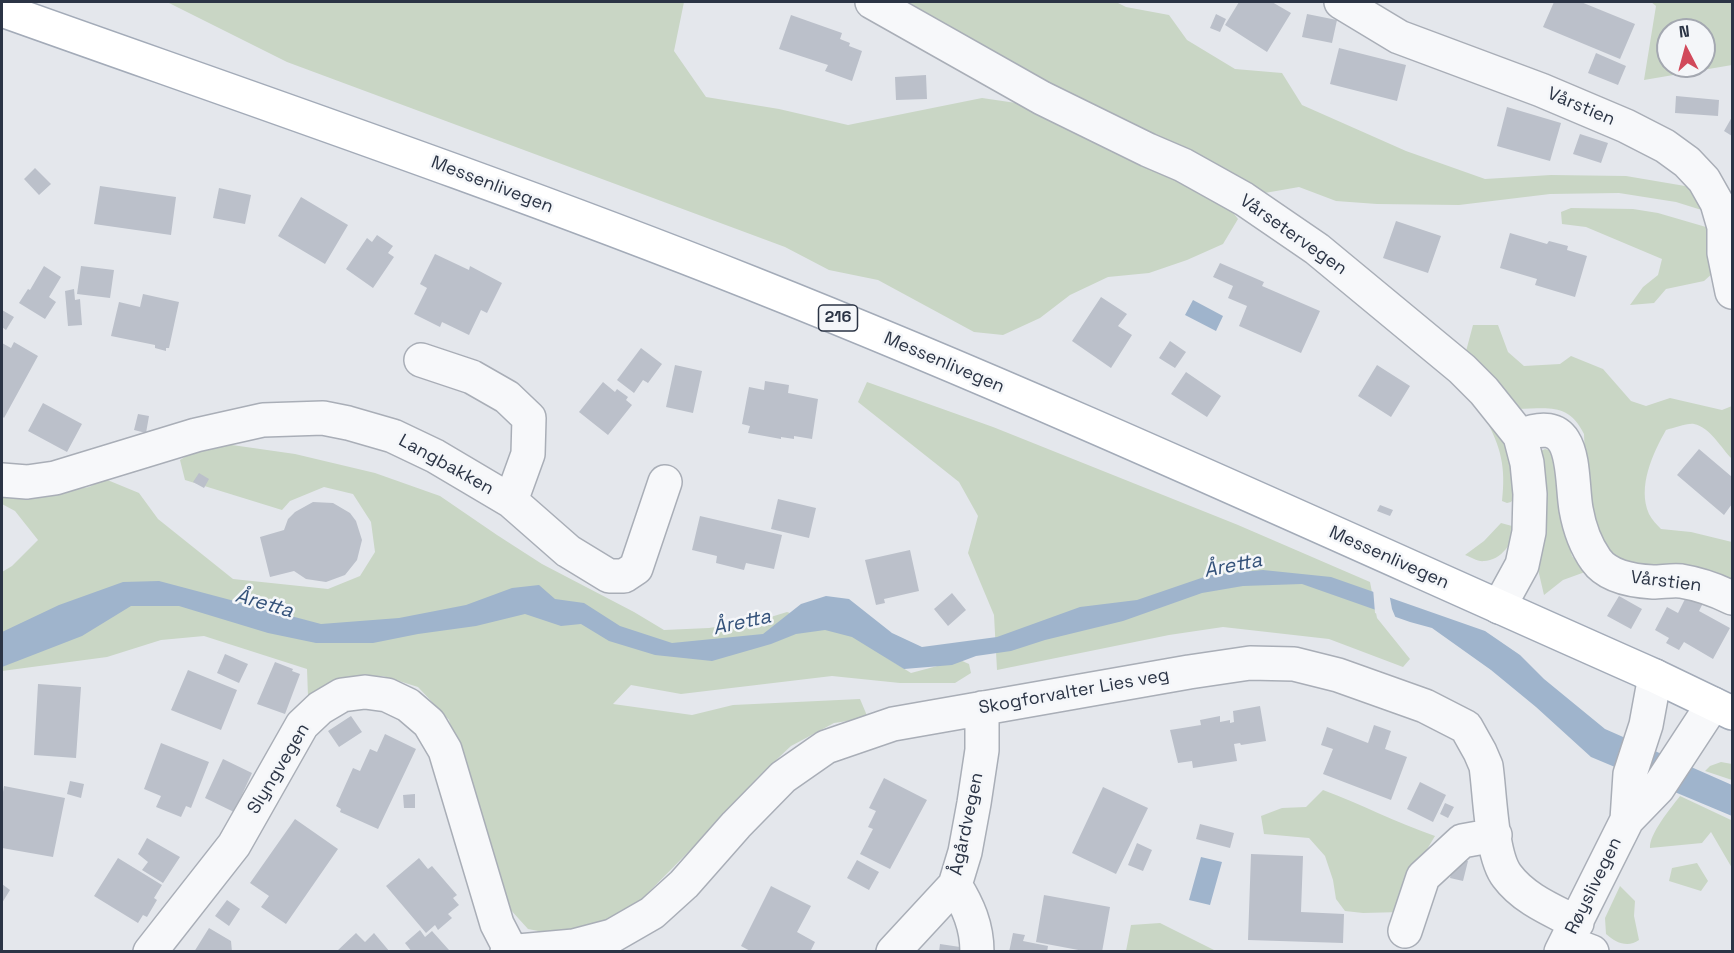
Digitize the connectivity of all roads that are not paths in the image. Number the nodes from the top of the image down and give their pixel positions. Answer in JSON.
{"nodes":[{"id":1,"x":872,"y":2,"type":"edge"},
{"id":2,"x":1341,"y":2,"type":"edge"},
{"id":3,"x":2,"y":10,"type":"edge"},
{"id":4,"x":1732,"y":292,"type":"edge"},
{"id":5,"x":421,"y":360,"type":"dead end"},
{"id":6,"x":1520,"y":436,"type":"junction"},
{"id":7,"x":2,"y":480,"type":"edge"},
{"id":8,"x":665,"y":482,"type":"dead end"},
{"id":9,"x":511,"y":501,"type":"junction"},
{"id":10,"x":1732,"y":598,"type":"edge"},
{"id":11,"x":1499,"y":607,"type":"junction"},
{"id":12,"x":1655,"y":675,"type":"junction"},
{"id":13,"x":982,"y":708,"type":"junction"},
{"id":14,"x":1723,"y":708,"type":"edge"},
{"id":15,"x":1627,"y":820,"type":"junction"},
{"id":16,"x":1495,"y":835,"type":"junction"},
{"id":17,"x":955,"y":885,"type":"junction"},
{"id":18,"x":1405,"y":932,"type":"dead end"},
{"id":19,"x":1574,"y":942,"type":"edge"},
{"id":20,"x":150,"y":951,"type":"edge"},
{"id":21,"x":509,"y":951,"type":"edge"},
{"id":22,"x":892,"y":951,"type":"edge"},
{"id":23,"x":977,"y":951,"type":"edge"}],
"edges":[{"from":1,"to":6,"type":"street","name":"Vårsetervegen"},
{"from":2,"to":4,"type":"street","name":"Vårstien"},
{"from":3,"to":11,"type":"main road","name":"Messenlivegen","number":"216"},
{"from":5,"to":9,"type":"street"},
{"from":6,"to":10,"type":"street","name":"Vårstien"},
{"from":6,"to":11,"type":"street","name":"Vårsetervegen"},
{"from":7,"to":9,"type":"street","name":"Langbakken"},
{"from":8,"to":9,"type":"street","name":"Langbakken"},
{"from":11,"to":12,"type":"main road","name":"Messenlivegen","number":"216"},
{"from":12,"to":14,"type":"main road","name":"Messenlivegen","number":"216"},
{"from":12,"to":15,"type":"street","name":"Røyslivegen"},
{"from":13,"to":16,"type":"street","name":"Skogforvalter Lies veg"},
{"from":13,"to":17,"type":"street","name":"Ågårdvegen"},
{"from":13,"to":21,"type":"street","name":"Skogforvalter Lies veg"},
{"from":14,"to":15,"type":"street","name":"Røyslivegen"},
{"from":15,"to":19,"type":"street","name":"Røyslivegen"},
{"from":16,"to":18,"type":"street"},
{"from":16,"to":19,"type":"street","name":"Skogforvalter Lies veg"},
{"from":17,"to":22,"type":"street","name":"Ågårdvegen"},
{"from":17,"to":23,"type":"street"},
{"from":20,"to":21,"type":"street","name":"Slyngvegen"}]}
